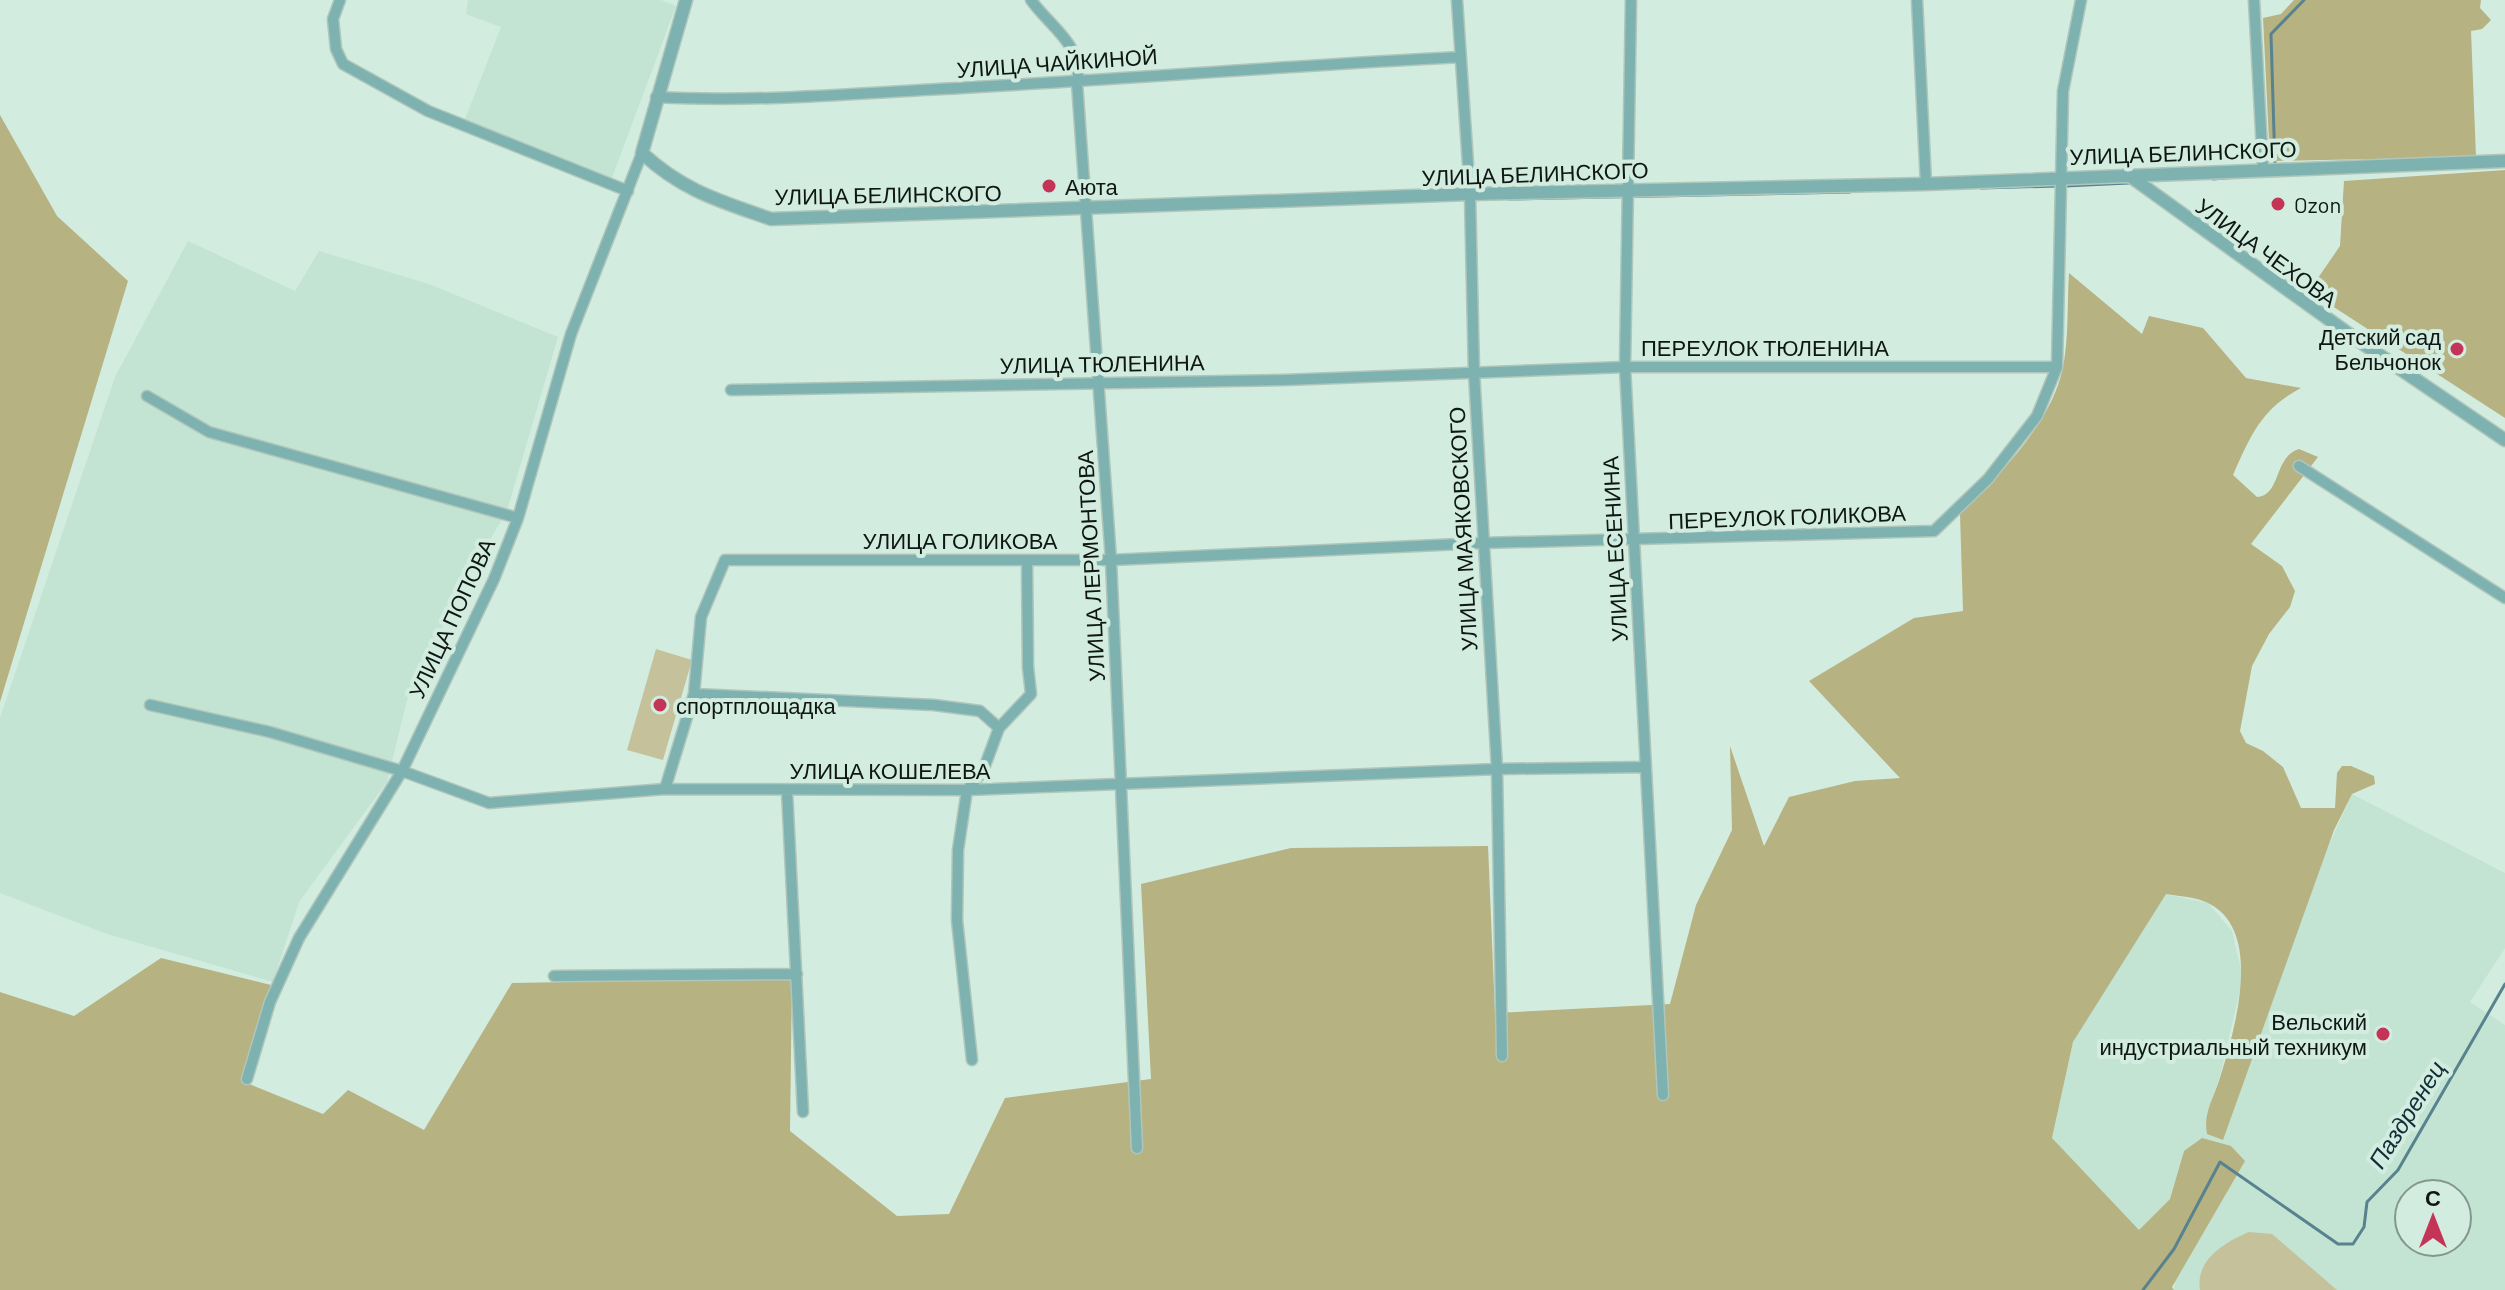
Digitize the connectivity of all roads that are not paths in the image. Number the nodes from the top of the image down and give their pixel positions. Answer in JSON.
{"nodes":[{"id":1,"x":340,"y":0,"type":"edge"},
{"id":2,"x":686,"y":0,"type":"edge"},
{"id":3,"x":1031,"y":0,"type":"edge"},
{"id":4,"x":1457,"y":0,"type":"edge"},
{"id":5,"x":1631,"y":0,"type":"edge"},
{"id":6,"x":1917,"y":0,"type":"edge"},
{"id":7,"x":2081,"y":0,"type":"edge"},
{"id":8,"x":2254,"y":0,"type":"edge"},
{"id":9,"x":1461,"y":57,"type":"junction"},
{"id":10,"x":1077,"y":83,"type":"junction"},
{"id":11,"x":656,"y":97,"type":"junction"},
{"id":12,"x":642,"y":153,"type":"junction"},
{"id":13,"x":2505,"y":161,"type":"edge"},
{"id":14,"x":2263,"y":168,"type":"junction"},
{"id":15,"x":2127,"y":174,"type":"junction"},
{"id":16,"x":2062,"y":176,"type":"junction"},
{"id":17,"x":1926,"y":184,"type":"junction"},
{"id":18,"x":1626,"y":190,"type":"junction"},
{"id":19,"x":628,"y":191,"type":"junction"},
{"id":20,"x":1470,"y":194,"type":"junction"},
{"id":21,"x":1085,"y":209,"type":"junction"},
{"id":22,"x":1625,"y":367,"type":"junction"},
{"id":23,"x":2057,"y":367,"type":"junction"},
{"id":24,"x":1474,"y":372,"type":"junction"},
{"id":25,"x":1099,"y":383,"type":"junction"},
{"id":26,"x":731,"y":390,"type":"dead end"},
{"id":27,"x":147,"y":396,"type":"dead end"},
{"id":28,"x":2505,"y":440,"type":"edge"},
{"id":29,"x":2299,"y":466,"type":"dead end"},
{"id":30,"x":518,"y":518,"type":"junction"},
{"id":31,"x":1634,"y":540,"type":"junction"},
{"id":32,"x":1482,"y":543,"type":"junction"},
{"id":33,"x":1027,"y":560,"type":"junction"},
{"id":34,"x":1111,"y":560,"type":"junction"},
{"id":35,"x":2505,"y":598,"type":"edge"},
{"id":36,"x":694,"y":694,"type":"junction"},
{"id":37,"x":150,"y":705,"type":"dead end"},
{"id":38,"x":999,"y":728,"type":"junction"},
{"id":39,"x":1645,"y":767,"type":"junction"},
{"id":40,"x":1497,"y":769,"type":"junction"},
{"id":41,"x":402,"y":771,"type":"junction"},
{"id":42,"x":1120,"y":786,"type":"junction"},
{"id":43,"x":665,"y":789,"type":"junction"},
{"id":44,"x":967,"y":790,"type":"junction"},
{"id":45,"x":787,"y":791,"type":"junction"},
{"id":46,"x":797,"y":974,"type":"junction"},
{"id":47,"x":554,"y":976,"type":"dead end"},
{"id":48,"x":1502,"y":1056,"type":"dead end"},
{"id":49,"x":972,"y":1060,"type":"dead end"},
{"id":50,"x":247,"y":1079,"type":"dead end"},
{"id":51,"x":1663,"y":1095,"type":"dead end"},
{"id":52,"x":803,"y":1112,"type":"dead end"},
{"id":53,"x":1137,"y":1148,"type":"dead end"}],
"edges":[{"from":1,"to":19,"type":"street"},
{"from":2,"to":11,"type":"street"},
{"from":3,"to":10,"type":"street","name":"УЛИЦА ЛЕРМОНТОВА"},
{"from":4,"to":9,"type":"street","name":"УЛИЦА МАЯКОВСКОГО"},
{"from":5,"to":18,"type":"street","name":"УЛИЦА ЕСЕНИНА"},
{"from":6,"to":17,"type":"street"},
{"from":7,"to":16,"type":"street"},
{"from":8,"to":14,"type":"street"},
{"from":9,"to":10,"type":"street","name":"УЛИЦА ЧАЙКИНОЙ"},
{"from":9,"to":20,"type":"street","name":"УЛИЦА МАЯКОВСКОГО"},
{"from":10,"to":11,"type":"street","name":"УЛИЦА ЧАЙКИНОЙ"},
{"from":10,"to":21,"type":"street","name":"УЛИЦА ЛЕРМОНТОВА"},
{"from":11,"to":12,"type":"street"},
{"from":12,"to":19,"type":"street","name":"УЛИЦА ПОПОВА"},
{"from":12,"to":21,"type":"street","name":"УЛИЦА БЕЛИНСКОГО"},
{"from":13,"to":14,"type":"street","name":"УЛИЦА БЕЛИНСКОГО"},
{"from":14,"to":15,"type":"street","name":"УЛИЦА БЕЛИНСКОГО"},
{"from":15,"to":16,"type":"street","name":"УЛИЦА БЕЛИНСКОГО"},
{"from":15,"to":28,"type":"street","name":"УЛИЦА ЧЕХОВА"},
{"from":16,"to":17,"type":"street","name":"УЛИЦА БЕЛИНСКОГО"},
{"from":16,"to":23,"type":"street"},
{"from":17,"to":18,"type":"street","name":"УЛИЦА БЕЛИНСКОГО"},
{"from":18,"to":20,"type":"street","name":"УЛИЦА БЕЛИНСКОГО"},
{"from":18,"to":22,"type":"street","name":"УЛИЦА ЕСЕНИНА"},
{"from":19,"to":30,"type":"street","name":"УЛИЦА ПОПОВА"},
{"from":20,"to":21,"type":"street","name":"УЛИЦА БЕЛИНСКОГО"},
{"from":20,"to":24,"type":"street","name":"УЛИЦА МАЯКОВСКОГО"},
{"from":21,"to":25,"type":"street","name":"УЛИЦА ЛЕРМОНТОВА"},
{"from":22,"to":23,"type":"street","name":"ПЕРЕУЛОК ТЮЛЕНИНА"},
{"from":22,"to":24,"type":"street","name":"ПЕРЕУЛОК ТЮЛЕНИНА"},
{"from":22,"to":31,"type":"street","name":"УЛИЦА ЕСЕНИНА"},
{"from":23,"to":31,"type":"street","name":"ПЕРЕУЛОК ГОЛИКОВА"},
{"from":24,"to":25,"type":"street","name":"УЛИЦА ТЮЛЕНИНА"},
{"from":24,"to":32,"type":"street","name":"УЛИЦА МАЯКОВСКОГО"},
{"from":25,"to":26,"type":"street","name":"УЛИЦА ТЮЛЕНИНА"},
{"from":25,"to":34,"type":"street","name":"УЛИЦА ЛЕРМОНТОВА"},
{"from":27,"to":30,"type":"street"},
{"from":29,"to":35,"type":"street"},
{"from":30,"to":41,"type":"street","name":"УЛИЦА ПОПОВА"},
{"from":31,"to":32,"type":"street","name":"ПЕРЕУЛОК ГОЛИКОВА"},
{"from":31,"to":39,"type":"street","name":"УЛИЦА ЕСЕНИНА"},
{"from":32,"to":34,"type":"street","name":"УЛИЦА ГОЛИКОВА"},
{"from":32,"to":40,"type":"street","name":"УЛИЦА МАЯКОВСКОГО"},
{"from":33,"to":34,"type":"street","name":"УЛИЦА ГОЛИКОВА"},
{"from":33,"to":36,"type":"street","name":"УЛИЦА ГОЛИКОВА"},
{"from":33,"to":38,"type":"street"},
{"from":34,"to":42,"type":"street","name":"УЛИЦА ЛЕРМОНТОВА"},
{"from":36,"to":38,"type":"street"},
{"from":36,"to":43,"type":"street","name":"УЛИЦА ГОЛИКОВА"},
{"from":37,"to":41,"type":"street","name":"УЛИЦА КОШЕЛЕВА"},
{"from":38,"to":44,"type":"street"},
{"from":39,"to":40,"type":"street","name":"УЛИЦА КОШЕЛЕВА"},
{"from":39,"to":51,"type":"street","name":"УЛИЦА ЕСЕНИНА"},
{"from":40,"to":42,"type":"street","name":"УЛИЦА КОШЕЛЕВА"},
{"from":40,"to":48,"type":"street","name":"УЛИЦА МАЯКОВСКОГО"},
{"from":41,"to":43,"type":"street","name":"УЛИЦА КОШЕЛЕВА"},
{"from":41,"to":50,"type":"street","name":"УЛИЦА ПОПОВА"},
{"from":42,"to":44,"type":"street","name":"УЛИЦА КОШЕЛЕВА"},
{"from":42,"to":53,"type":"street","name":"УЛИЦА ЛЕРМОНТОВА"},
{"from":43,"to":45,"type":"street","name":"УЛИЦА КОШЕЛЕВА"},
{"from":44,"to":45,"type":"street","name":"УЛИЦА КОШЕЛЕВА"},
{"from":44,"to":49,"type":"street"},
{"from":45,"to":46,"type":"street"},
{"from":46,"to":47,"type":"street"},
{"from":46,"to":52,"type":"street"}]}
